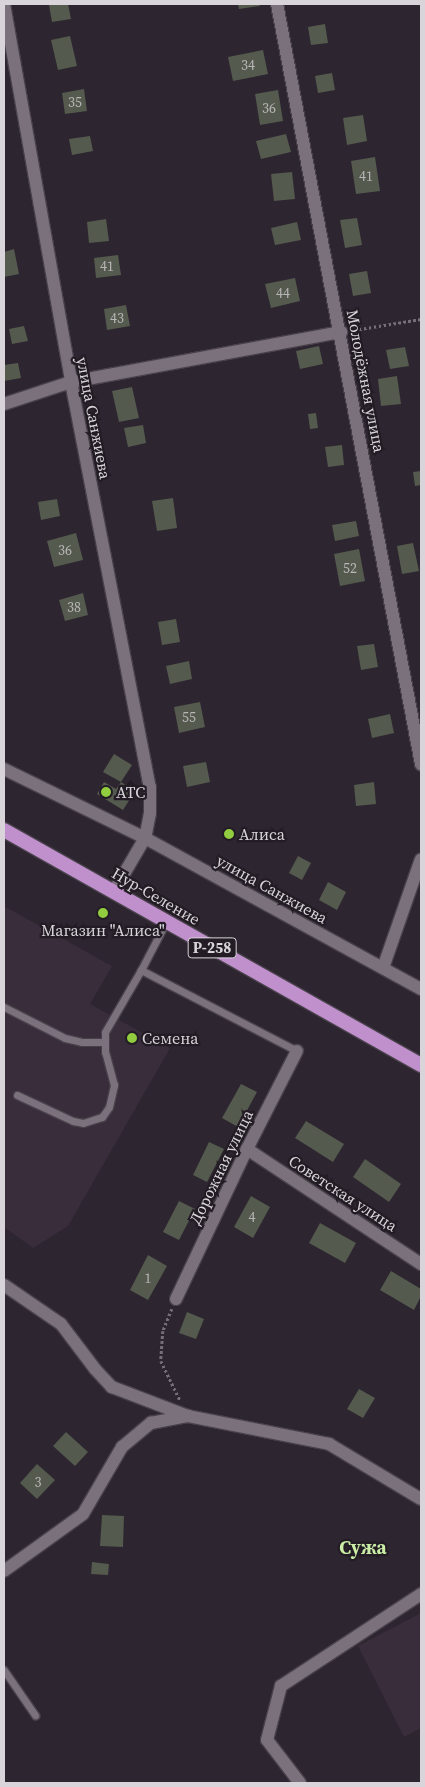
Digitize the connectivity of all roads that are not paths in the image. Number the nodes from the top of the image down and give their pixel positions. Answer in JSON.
{"nodes":[{"id":1,"x":4,"y":4,"type":"edge"},
{"id":2,"x":277,"y":4,"type":"edge"},
{"id":3,"x":341,"y":332,"type":"junction"},
{"id":4,"x":71,"y":382,"type":"junction"},
{"id":5,"x":4,"y":404,"type":"edge"},
{"id":6,"x":421,"y":764,"type":"edge"},
{"id":7,"x":4,"y":769,"type":"edge"},
{"id":8,"x":4,"y":830,"type":"edge"},
{"id":9,"x":145,"y":838,"type":"junction"},
{"id":10,"x":421,"y":859,"type":"edge"},
{"id":11,"x":114,"y":891,"type":"junction"},
{"id":12,"x":166,"y":922,"type":"junction"},
{"id":13,"x":383,"y":968,"type":"junction"},
{"id":14,"x":141,"y":970,"type":"junction"},
{"id":15,"x":421,"y":989,"type":"edge"},
{"id":16,"x":4,"y":1007,"type":"edge"},
{"id":17,"x":103,"y":1042,"type":"junction"},
{"id":18,"x":297,"y":1051,"type":"joint"},
{"id":19,"x":421,"y":1065,"type":"edge"},
{"id":20,"x":17,"y":1095,"type":"dead end"},
{"id":21,"x":247,"y":1149,"type":"junction"},
{"id":22,"x":421,"y":1264,"type":"edge"},
{"id":23,"x":4,"y":1285,"type":"edge"},
{"id":24,"x":176,"y":1299,"type":"road end"},
{"id":25,"x":188,"y":1416,"type":"junction"},
{"id":26,"x":421,"y":1499,"type":"edge"},
{"id":27,"x":4,"y":1571,"type":"edge"},
{"id":28,"x":421,"y":1594,"type":"edge"},
{"id":29,"x":4,"y":1670,"type":"edge"},
{"id":30,"x":35,"y":1715,"type":"dead end"},
{"id":31,"x":300,"y":1783,"type":"edge"}],
"edges":[{"from":1,"to":4,"type":"street","name":"улица Санжиева"},
{"from":2,"to":3,"type":"street","name":"Молодёжная улица"},
{"from":3,"to":4,"type":"street"},
{"from":3,"to":6,"type":"street","name":"Молодёжная улица"},
{"from":4,"to":5,"type":"street"},
{"from":4,"to":9,"type":"street","name":"улица Санжиева"},
{"from":7,"to":9,"type":"street","name":"улица Санжиева"},
{"from":8,"to":11,"type":"highway","name":"Нур-Селение","number":"Р-258"},
{"from":9,"to":11,"type":"street","name":"улица Санжиева"},
{"from":9,"to":13,"type":"street","name":"улица Санжиева"},
{"from":10,"to":13,"type":"street"},
{"from":11,"to":12,"type":"highway","name":"Нур-Селение","number":"Р-258"},
{"from":12,"to":14,"type":"lane"},
{"from":12,"to":19,"type":"highway","name":"Нур-Селение","number":"Р-258"},
{"from":13,"to":15,"type":"street","name":"улица Санжиева"},
{"from":14,"to":17,"type":"lane"},
{"from":14,"to":18,"type":"lane"},
{"from":16,"to":17,"type":"lane"},
{"from":17,"to":20,"type":"lane"},
{"from":18,"to":21,"type":"street","name":"Дорожная улица"},
{"from":21,"to":22,"type":"street","name":"Советская улица"},
{"from":21,"to":24,"type":"street","name":"Дорожная улица"},
{"from":23,"to":25,"type":"street"},
{"from":25,"to":26,"type":"street"},
{"from":25,"to":27,"type":"street"},
{"from":28,"to":31,"type":"street"},
{"from":29,"to":30,"type":"lane"}]}
